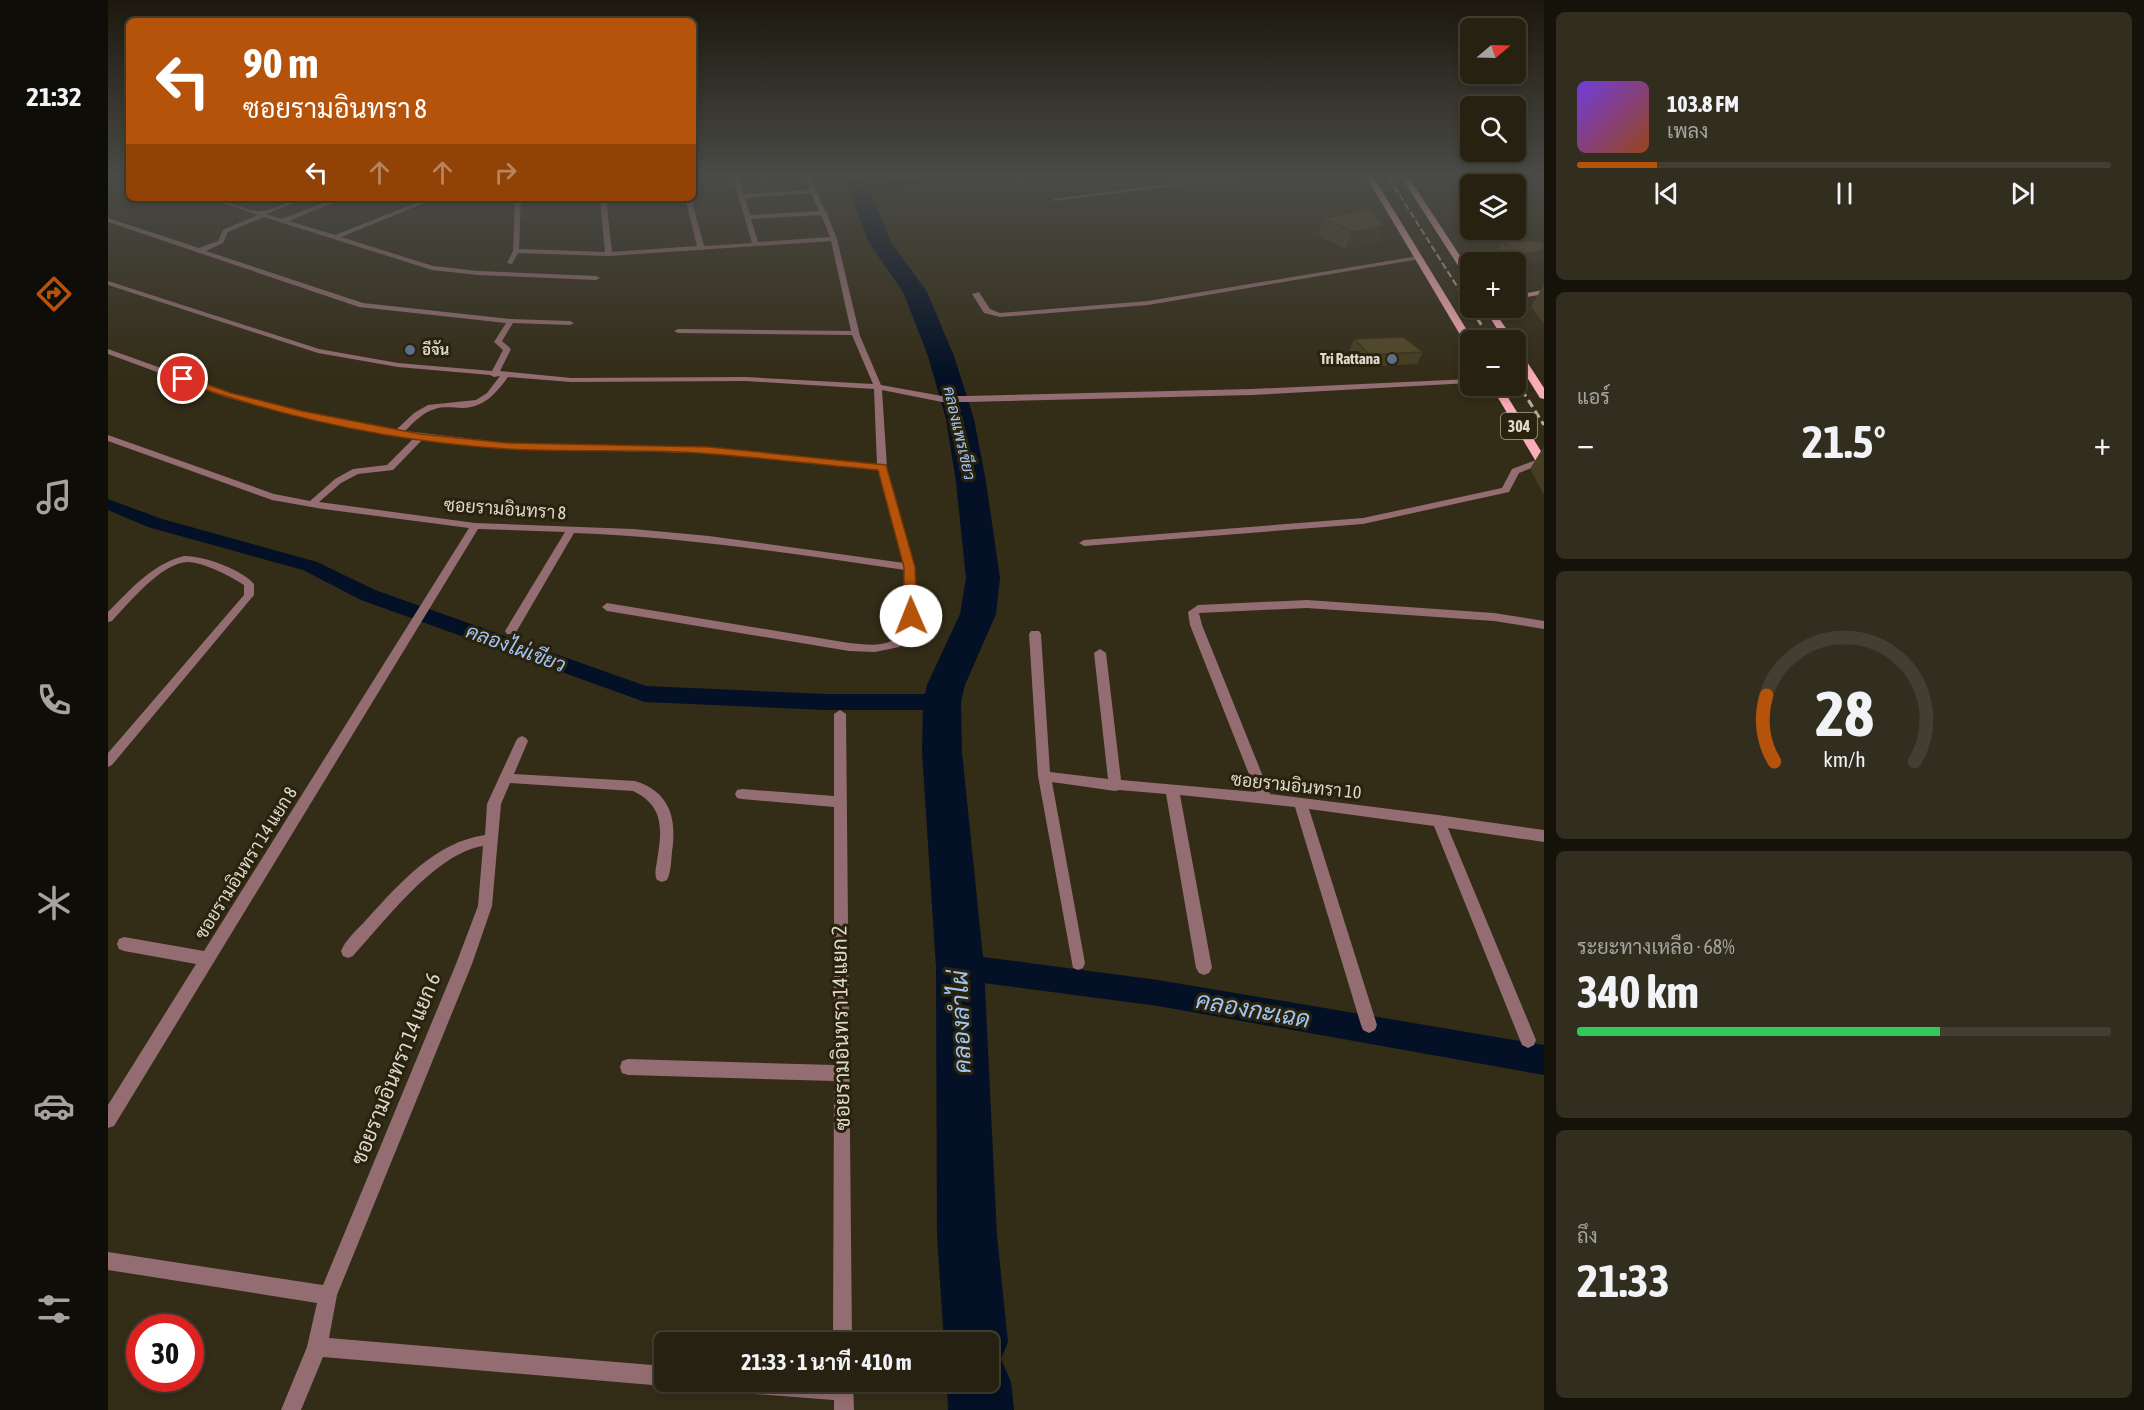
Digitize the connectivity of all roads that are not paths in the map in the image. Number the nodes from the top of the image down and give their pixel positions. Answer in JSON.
{"nodes":[{"id":1,"x":178,"y":244,"type":"edge"},
{"id":2,"x":217,"y":244,"type":"edge"},
{"id":3,"x":352,"y":244,"type":"edge"},
{"id":4,"x":516,"y":244,"type":"edge"},
{"id":5,"x":608,"y":244,"type":"edge"},
{"id":6,"x":700,"y":244,"type":"edge"},
{"id":7,"x":744,"y":244,"type":"edge"},
{"id":8,"x":835,"y":244,"type":"edge"},
{"id":9,"x":1409,"y":244,"type":"edge"},
{"id":10,"x":1448,"y":244,"type":"edge"},
{"id":11,"x":701,"y":247,"type":"junction"},
{"id":12,"x":199,"y":251,"type":"junction"},
{"id":13,"x":516,"y":251,"type":"junction"},
{"id":14,"x":609,"y":254,"type":"junction"},
{"id":15,"x":1418,"y":258,"type":"junction"},
{"id":16,"x":510,"y":263,"type":"dead end"},
{"id":17,"x":1460,"y":263,"type":"edge"},
{"id":18,"x":596,"y":278,"type":"dead end"},
{"id":19,"x":108,"y":283,"type":"edge"},
{"id":20,"x":1544,"y":292,"type":"edge"},
{"id":21,"x":975,"y":294,"type":"dead end"},
{"id":22,"x":1526,"y":295,"type":"edge"},
{"id":23,"x":512,"y":321,"type":"junction"},
{"id":24,"x":570,"y":323,"type":"dead end"},
{"id":25,"x":678,"y":330,"type":"dead end"},
{"id":26,"x":1462,"y":330,"type":"edge"},
{"id":27,"x":855,"y":333,"type":"junction"},
{"id":28,"x":108,"y":351,"type":"edge"},
{"id":29,"x":1526,"y":365,"type":"edge"},
{"id":30,"x":494,"y":375,"type":"junction"},
{"id":31,"x":505,"y":376,"type":"junction"},
{"id":32,"x":1460,"y":382,"type":"edge"},
{"id":33,"x":1540,"y":385,"type":"edge"},
{"id":34,"x":878,"y":387,"type":"junction"},
{"id":35,"x":1502,"y":396,"type":"edge"},
{"id":36,"x":1544,"y":396,"type":"edge"},
{"id":37,"x":398,"y":433,"type":"junction"},
{"id":38,"x":420,"y":437,"type":"junction"},
{"id":39,"x":108,"y":438,"type":"edge"},
{"id":40,"x":1543,"y":463,"type":"edge"},
{"id":41,"x":882,"y":468,"type":"junction"},
{"id":42,"x":312,"y":504,"type":"junction"},
{"id":43,"x":475,"y":526,"type":"junction"},
{"id":44,"x":571,"y":530,"type":"junction"},
{"id":45,"x":1084,"y":543,"type":"dead end"},
{"id":46,"x":909,"y":567,"type":"junction"},
{"id":47,"x":607,"y":607,"type":"dead end"},
{"id":48,"x":108,"y":618,"type":"edge"},
{"id":49,"x":1544,"y":625,"type":"edge"},
{"id":50,"x":511,"y":631,"type":"dead end"},
{"id":51,"x":1035,"y":634,"type":"dead end"},
{"id":52,"x":1100,"y":653,"type":"dead end"},
{"id":53,"x":840,"y":714,"type":"dead end"},
{"id":54,"x":522,"y":741,"type":"dead end"},
{"id":55,"x":108,"y":762,"type":"edge"},
{"id":56,"x":1044,"y":776,"type":"junction"},
{"id":57,"x":504,"y":778,"type":"junction"},
{"id":58,"x":1115,"y":786,"type":"junction"},
{"id":59,"x":1172,"y":789,"type":"junction"},
{"id":60,"x":742,"y":794,"type":"dead end"},
{"id":61,"x":1266,"y":801,"type":"junction"},
{"id":62,"x":839,"y":802,"type":"junction"},
{"id":63,"x":1301,"y":804,"type":"junction"},
{"id":64,"x":1438,"y":820,"type":"junction"},
{"id":65,"x":1544,"y":836,"type":"edge"},
{"id":66,"x":489,"y":840,"type":"junction"},
{"id":67,"x":662,"y":876,"type":"dead end"},
{"id":68,"x":124,"y":944,"type":"dead end"},
{"id":69,"x":348,"y":951,"type":"dead end"},
{"id":70,"x":208,"y":959,"type":"junction"},
{"id":71,"x":1078,"y":963,"type":"dead end"},
{"id":72,"x":1204,"y":968,"type":"dead end"},
{"id":73,"x":1369,"y":1024,"type":"dead end"},
{"id":74,"x":1528,"y":1040,"type":"dead end"},
{"id":75,"x":628,"y":1067,"type":"dead end"},
{"id":76,"x":842,"y":1073,"type":"junction"},
{"id":77,"x":108,"y":1120,"type":"edge"},
{"id":78,"x":108,"y":1261,"type":"edge"},
{"id":79,"x":328,"y":1295,"type":"junction"},
{"id":80,"x":843,"y":1332,"type":"edge"},
{"id":81,"x":317,"y":1347,"type":"junction"},
{"id":82,"x":654,"y":1375,"type":"edge"},
{"id":83,"x":824,"y":1392,"type":"edge"},
{"id":84,"x":843,"y":1394,"type":"edge"},
{"id":85,"x":291,"y":1410,"type":"edge"}],
"edges":[{"from":1,"to":12,"type":"street"},
{"from":2,"to":12,"type":"street"},
{"from":3,"to":18,"type":"street"},
{"from":4,"to":13,"type":"street"},
{"from":5,"to":14,"type":"street"},
{"from":6,"to":11,"type":"street"},
{"from":7,"to":11,"type":"street"},
{"from":8,"to":27,"type":"street"},
{"from":9,"to":15,"type":"main road"},
{"from":10,"to":17,"type":"main road"},
{"from":11,"to":14,"type":"street"},
{"from":12,"to":23,"type":"street"},
{"from":13,"to":14,"type":"street"},
{"from":13,"to":16,"type":"street"},
{"from":15,"to":21,"type":"street"},
{"from":15,"to":26,"type":"main road"},
{"from":19,"to":30,"type":"street"},
{"from":20,"to":22,"type":"street"},
{"from":23,"to":24,"type":"street"},
{"from":23,"to":30,"type":"street"},
{"from":25,"to":27,"type":"street"},
{"from":27,"to":34,"type":"street"},
{"from":28,"to":37,"type":"street"},
{"from":29,"to":33,"type":"main road","number":"304"},
{"from":30,"to":31,"type":"street"},
{"from":31,"to":34,"type":"street"},
{"from":31,"to":37,"type":"street"},
{"from":32,"to":34,"type":"street"},
{"from":33,"to":36,"type":"main road","number":"304"},
{"from":34,"to":41,"type":"street"},
{"from":35,"to":40,"type":"main road","number":"304"},
{"from":37,"to":38,"type":"street"},
{"from":38,"to":41,"type":"street"},
{"from":38,"to":42,"type":"street"},
{"from":39,"to":42,"type":"street","name":"ซอยรามอินทรา 8"},
{"from":40,"to":45,"type":"street"},
{"from":41,"to":46,"type":"street"},
{"from":42,"to":43,"type":"street","name":"ซอยรามอินทรา 8"},
{"from":43,"to":44,"type":"street","name":"ซอยรามอินทรา 8"},
{"from":43,"to":70,"type":"street","name":"ซอยรามอินทรา 14 แยก 8"},
{"from":44,"to":46,"type":"street","name":"ซอยรามอินทรา 8"},
{"from":44,"to":50,"type":"street"},
{"from":46,"to":47,"type":"street"},
{"from":48,"to":55,"type":"street"},
{"from":49,"to":61,"type":"street"},
{"from":51,"to":56,"type":"street"},
{"from":52,"to":58,"type":"street"},
{"from":53,"to":62,"type":"street","name":"ซอยรามอินทรา 14 แยก 2"},
{"from":54,"to":57,"type":"street","name":"ซอยรามอินทรา 14 แยก 6"},
{"from":56,"to":58,"type":"street","name":"ซอยรามอินทรา 10"},
{"from":56,"to":71,"type":"street"},
{"from":57,"to":66,"type":"street","name":"ซอยรามอินทรา 14 แยก 6"},
{"from":57,"to":67,"type":"street"},
{"from":58,"to":59,"type":"street","name":"ซอยรามอินทรา 10"},
{"from":59,"to":61,"type":"street","name":"ซอยรามอินทรา 10"},
{"from":59,"to":72,"type":"street"},
{"from":60,"to":62,"type":"street"},
{"from":61,"to":63,"type":"street","name":"ซอยรามอินทรา 10"},
{"from":62,"to":76,"type":"street","name":"ซอยรามอินทรา 14 แยก 2"},
{"from":63,"to":64,"type":"street","name":"ซอยรามอินทรา 10"},
{"from":63,"to":73,"type":"street"},
{"from":64,"to":65,"type":"street","name":"ซอยรามอินทรา 10"},
{"from":64,"to":74,"type":"street"},
{"from":66,"to":69,"type":"street"},
{"from":66,"to":79,"type":"street","name":"ซอยรามอินทรา 14 แยก 6"},
{"from":68,"to":70,"type":"street"},
{"from":70,"to":77,"type":"street","name":"ซอยรามอินทรา 14 แยก 8"},
{"from":75,"to":76,"type":"street"},
{"from":76,"to":80,"type":"street","name":"ซอยรามอินทรา 14 แยก 2"},
{"from":78,"to":79,"type":"street"},
{"from":79,"to":81,"type":"street","name":"ซอยรามอินทรา 14 แยก 6"},
{"from":81,"to":82,"type":"street"},
{"from":81,"to":85,"type":"street","name":"ซอยรามอินทรา 14 แยก 6"},
{"from":83,"to":84,"type":"street"}]}
